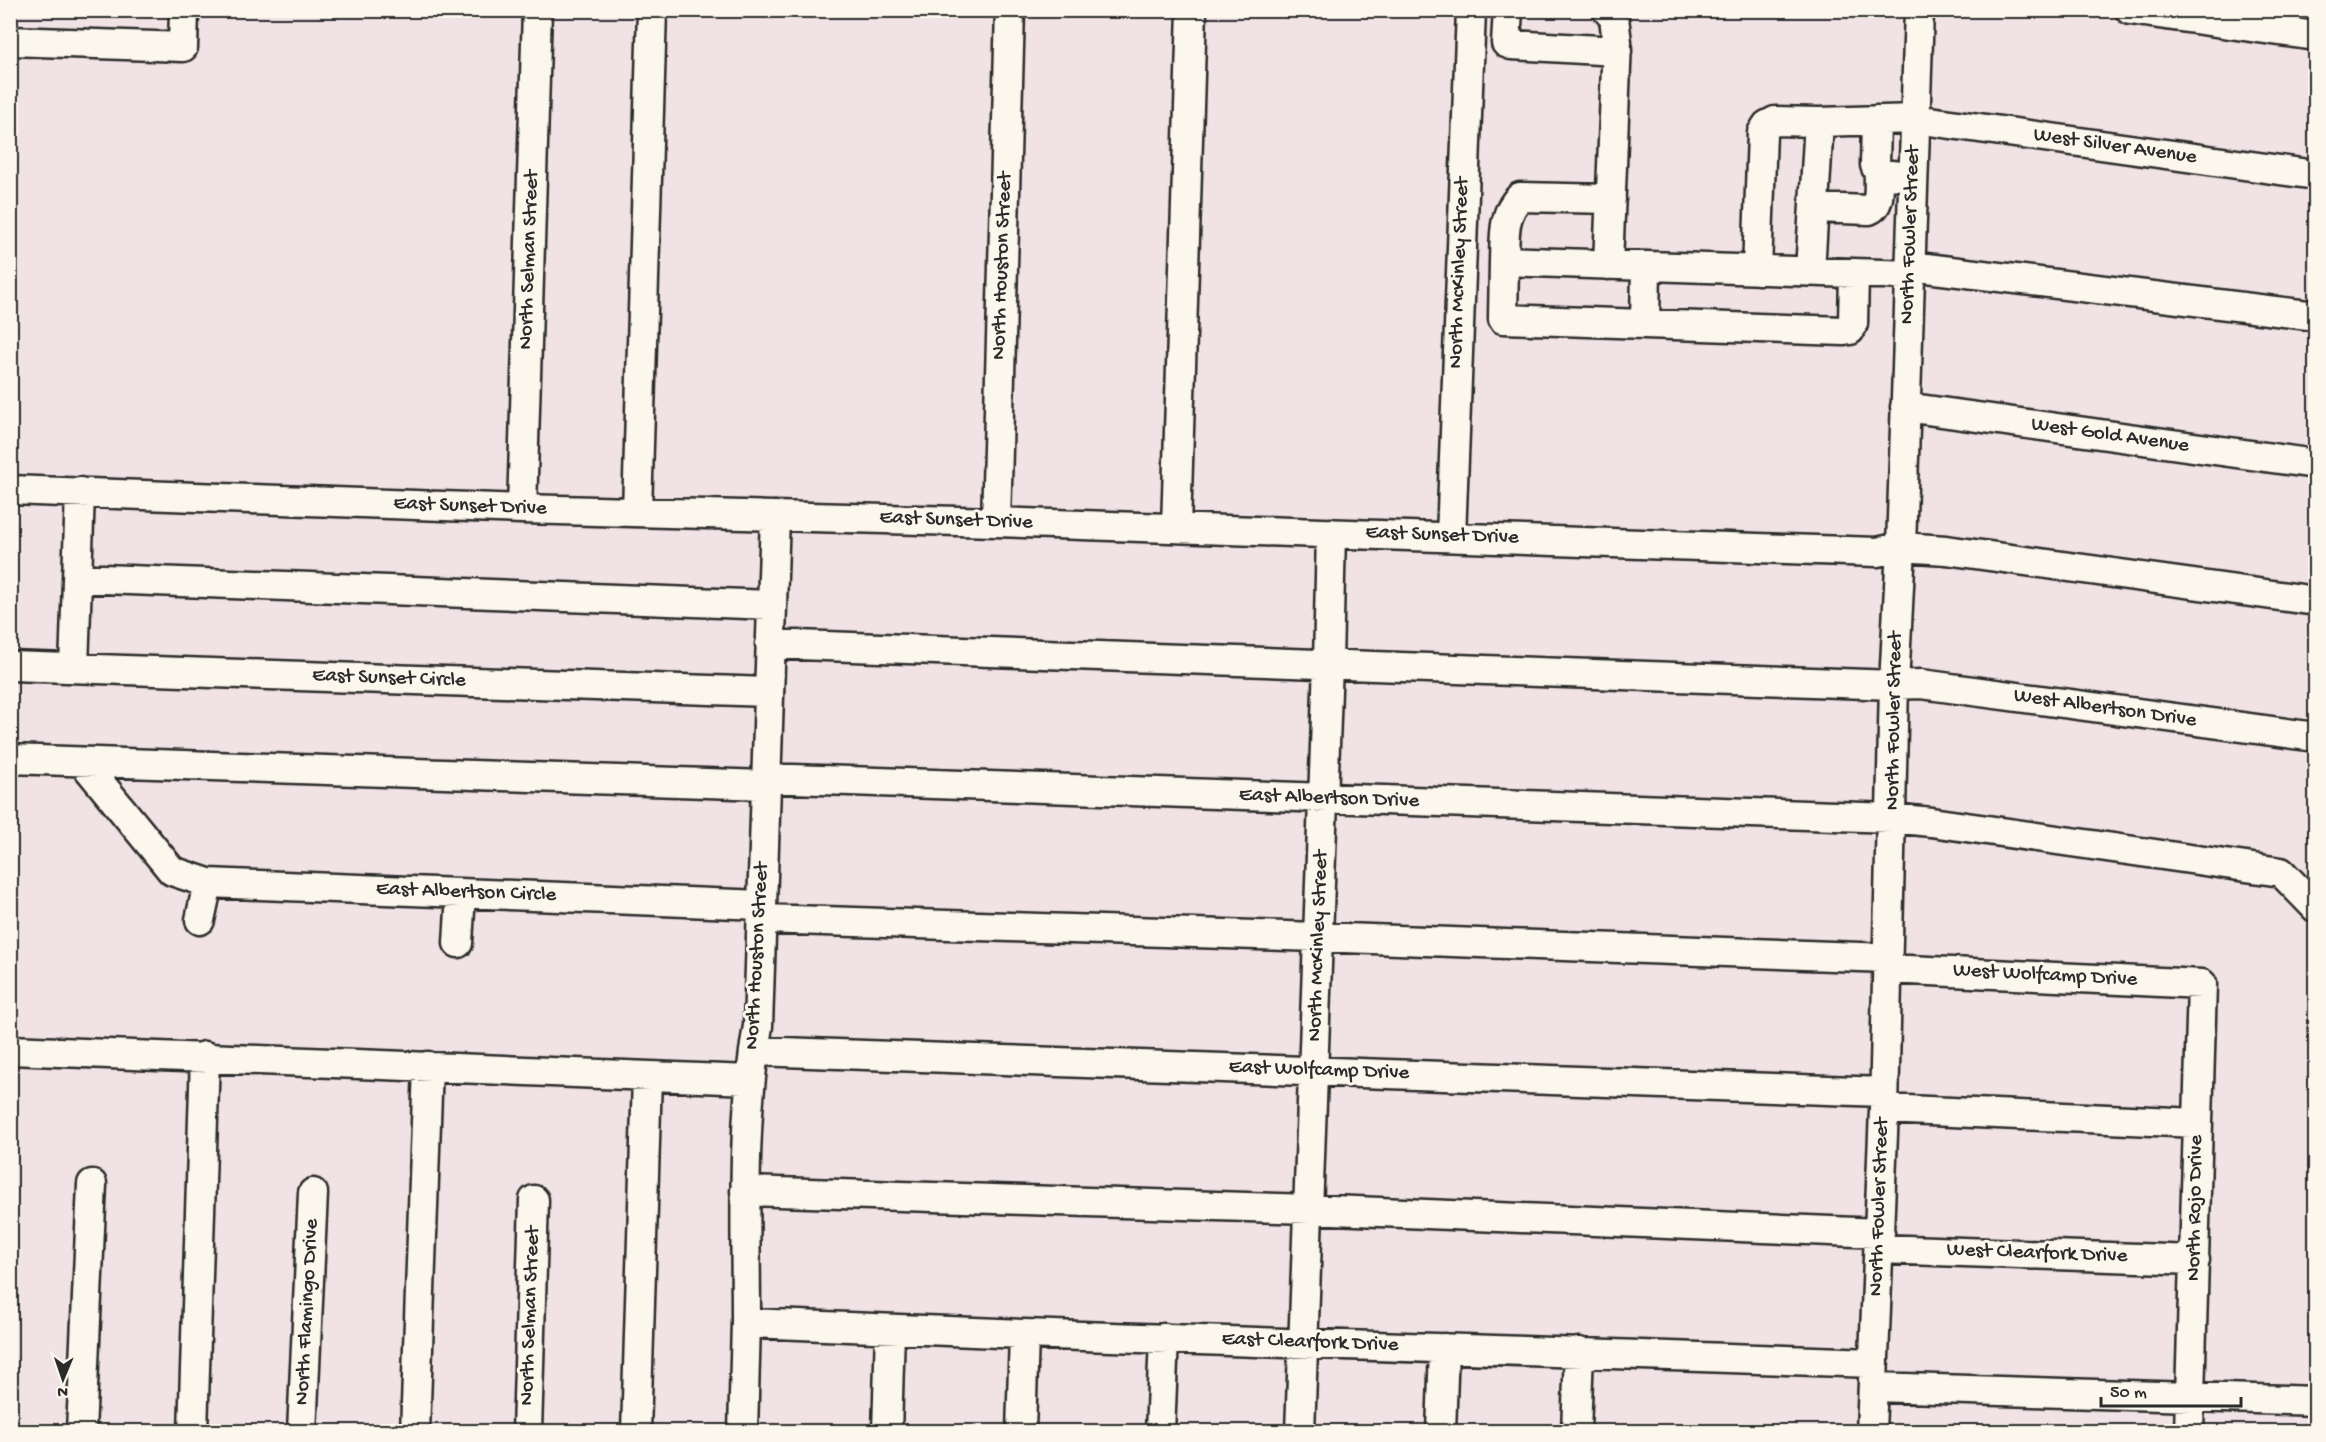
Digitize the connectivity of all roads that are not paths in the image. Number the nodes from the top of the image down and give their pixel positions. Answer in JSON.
{"nodes":[{"id":1,"x":184,"y":10,"type":"edge"},
{"id":2,"x":537,"y":10,"type":"edge"},
{"id":3,"x":652,"y":10,"type":"edge"},
{"id":4,"x":1010,"y":10,"type":"edge"},
{"id":5,"x":1192,"y":10,"type":"edge"},
{"id":6,"x":1607,"y":10,"type":"edge"},
{"id":7,"x":1919,"y":10,"type":"edge"},
{"id":8,"x":2130,"y":10,"type":"edge"},
{"id":9,"x":1470,"y":23,"type":"edge"},
{"id":10,"x":1507,"y":24,"type":"edge"},
{"id":11,"x":2316,"y":36,"type":"edge"},
{"id":12,"x":10,"y":40,"type":"edge"},
{"id":13,"x":1617,"y":51,"type":"junction"},
{"id":14,"x":1915,"y":119,"type":"junction"},
{"id":15,"x":1876,"y":120,"type":"junction"},
{"id":16,"x":1819,"y":122,"type":"junction"},
{"id":17,"x":1879,"y":174,"type":"junction"},
{"id":18,"x":2316,"y":175,"type":"edge"},
{"id":19,"x":1913,"y":177,"type":"junction"},
{"id":20,"x":1611,"y":199,"type":"junction"},
{"id":21,"x":1814,"y":208,"type":"junction"},
{"id":22,"x":1504,"y":261,"type":"junction"},
{"id":23,"x":1608,"y":265,"type":"junction"},
{"id":24,"x":1646,"y":266,"type":"junction"},
{"id":25,"x":1757,"y":270,"type":"junction"},
{"id":26,"x":1910,"y":270,"type":"junction"},
{"id":27,"x":1810,"y":272,"type":"junction"},
{"id":28,"x":1854,"y":273,"type":"junction"},
{"id":29,"x":2316,"y":316,"type":"edge"},
{"id":30,"x":1458,"y":319,"type":"junction"},
{"id":31,"x":1503,"y":319,"type":"junction"},
{"id":32,"x":1645,"y":324,"type":"junction"},
{"id":33,"x":1905,"y":407,"type":"junction"},
{"id":34,"x":2316,"y":464,"type":"edge"},
{"id":35,"x":10,"y":490,"type":"edge"},
{"id":36,"x":80,"y":492,"type":"junction"},
{"id":37,"x":522,"y":509,"type":"junction"},
{"id":38,"x":637,"y":512,"type":"junction"},
{"id":39,"x":775,"y":516,"type":"junction"},
{"id":40,"x":996,"y":522,"type":"junction"},
{"id":41,"x":1176,"y":528,"type":"junction"},
{"id":42,"x":1331,"y":533,"type":"junction"},
{"id":43,"x":1451,"y":537,"type":"junction"},
{"id":44,"x":1901,"y":547,"type":"junction"},
{"id":45,"x":78,"y":578,"type":"junction"},
{"id":46,"x":2316,"y":601,"type":"edge"},
{"id":47,"x":772,"y":605,"type":"junction"},
{"id":48,"x":770,"y":644,"type":"junction"},
{"id":49,"x":1328,"y":663,"type":"junction"},
{"id":50,"x":10,"y":666,"type":"edge"},
{"id":51,"x":74,"y":668,"type":"junction"},
{"id":52,"x":1894,"y":685,"type":"junction"},
{"id":53,"x":768,"y":692,"type":"junction"},
{"id":54,"x":2316,"y":738,"type":"edge"},
{"id":55,"x":10,"y":759,"type":"edge"},
{"id":56,"x":83,"y":762,"type":"junction"},
{"id":57,"x":765,"y":781,"type":"junction"},
{"id":58,"x":1324,"y":800,"type":"junction"},
{"id":59,"x":1892,"y":818,"type":"junction"},
{"id":60,"x":208,"y":883,"type":"junction"},
{"id":61,"x":461,"y":894,"type":"junction"},
{"id":62,"x":2316,"y":908,"type":"edge"},
{"id":63,"x":762,"y":912,"type":"junction"},
{"id":64,"x":200,"y":920,"type":"dead end"},
{"id":65,"x":1318,"y":937,"type":"junction"},
{"id":66,"x":458,"y":943,"type":"dead end"},
{"id":67,"x":1888,"y":963,"type":"junction"},
{"id":68,"x":2202,"y":984,"type":"joint"},
{"id":69,"x":10,"y":1050,"type":"edge"},
{"id":70,"x":754,"y":1051,"type":"junction"},
{"id":71,"x":205,"y":1056,"type":"junction"},
{"id":72,"x":428,"y":1066,"type":"junction"},
{"id":73,"x":1314,"y":1071,"type":"junction"},
{"id":74,"x":647,"y":1077,"type":"junction"},
{"id":75,"x":750,"y":1080,"type":"junction"},
{"id":76,"x":1884,"y":1100,"type":"junction"},
{"id":77,"x":2197,"y":1123,"type":"junction"},
{"id":78,"x":92,"y":1184,"type":"dead end"},
{"id":79,"x":745,"y":1191,"type":"junction"},
{"id":80,"x":313,"y":1193,"type":"dead end"},
{"id":81,"x":534,"y":1200,"type":"dead end"},
{"id":82,"x":1309,"y":1209,"type":"junction"},
{"id":83,"x":1879,"y":1241,"type":"junction"},
{"id":84,"x":2195,"y":1260,"type":"junction"},
{"id":85,"x":746,"y":1323,"type":"junction"},
{"id":86,"x":890,"y":1329,"type":"junction"},
{"id":87,"x":1024,"y":1334,"type":"junction"},
{"id":88,"x":1164,"y":1338,"type":"junction"},
{"id":89,"x":1303,"y":1343,"type":"junction"},
{"id":90,"x":1444,"y":1348,"type":"junction"},
{"id":91,"x":1579,"y":1352,"type":"junction"},
{"id":92,"x":1874,"y":1375,"type":"junction"},
{"id":93,"x":2191,"y":1398,"type":"junction"},
{"id":94,"x":2316,"y":1401,"type":"edge"},
{"id":95,"x":81,"y":1431,"type":"edge"},
{"id":96,"x":193,"y":1431,"type":"edge"},
{"id":97,"x":302,"y":1431,"type":"edge"},
{"id":98,"x":415,"y":1431,"type":"edge"},
{"id":99,"x":527,"y":1431,"type":"edge"},
{"id":100,"x":636,"y":1431,"type":"edge"},
{"id":101,"x":743,"y":1431,"type":"edge"},
{"id":102,"x":886,"y":1431,"type":"edge"},
{"id":103,"x":1021,"y":1431,"type":"edge"},
{"id":104,"x":1160,"y":1431,"type":"edge"},
{"id":105,"x":1300,"y":1431,"type":"edge"},
{"id":106,"x":1441,"y":1431,"type":"edge"},
{"id":107,"x":1576,"y":1431,"type":"edge"},
{"id":108,"x":1871,"y":1431,"type":"edge"},
{"id":109,"x":2190,"y":1431,"type":"edge"}],
"edges":[{"from":1,"to":12,"type":"street"},
{"from":2,"to":37,"type":"street","name":"North Selman Street"},
{"from":3,"to":38,"type":"street"},
{"from":4,"to":40,"type":"street","name":"North Houston Street"},
{"from":5,"to":41,"type":"street"},
{"from":6,"to":13,"type":"street"},
{"from":7,"to":14,"type":"street","name":"North Fowler Street"},
{"from":8,"to":11,"type":"street"},
{"from":9,"to":10,"type":"street"},
{"from":9,"to":30,"type":"street","name":"North McKinley Street"},
{"from":10,"to":13,"type":"street"},
{"from":13,"to":20,"type":"street"},
{"from":14,"to":15,"type":"street","name":"West Silver Avenue"},
{"from":14,"to":18,"type":"street","name":"West Silver Avenue"},
{"from":14,"to":19,"type":"street","name":"North Fowler Street"},
{"from":15,"to":16,"type":"street","name":"West Silver Avenue"},
{"from":15,"to":17,"type":"street"},
{"from":16,"to":21,"type":"street"},
{"from":16,"to":25,"type":"street","name":"West Silver Avenue"},
{"from":17,"to":19,"type":"street"},
{"from":17,"to":21,"type":"street"},
{"from":19,"to":26,"type":"street","name":"North Fowler Street"},
{"from":20,"to":22,"type":"street"},
{"from":20,"to":23,"type":"street"},
{"from":21,"to":27,"type":"street"},
{"from":22,"to":23,"type":"street"},
{"from":22,"to":31,"type":"street"},
{"from":23,"to":24,"type":"street"},
{"from":24,"to":25,"type":"street"},
{"from":24,"to":32,"type":"street"},
{"from":25,"to":27,"type":"street"},
{"from":26,"to":28,"type":"street"},
{"from":26,"to":29,"type":"street"},
{"from":26,"to":33,"type":"street","name":"North Fowler Street"},
{"from":27,"to":28,"type":"street"},
{"from":28,"to":32,"type":"street"},
{"from":30,"to":31,"type":"street"},
{"from":30,"to":43,"type":"street","name":"North McKinley Street"},
{"from":31,"to":32,"type":"street"},
{"from":33,"to":34,"type":"street","name":"West Gold Avenue"},
{"from":33,"to":44,"type":"street","name":"North Fowler Street"},
{"from":35,"to":36,"type":"street","name":"East Sunset Drive"},
{"from":36,"to":37,"type":"street","name":"East Sunset Drive"},
{"from":36,"to":45,"type":"street"},
{"from":37,"to":38,"type":"street","name":"East Sunset Drive"},
{"from":38,"to":39,"type":"street","name":"East Sunset Drive"},
{"from":39,"to":40,"type":"street","name":"East Sunset Drive"},
{"from":39,"to":47,"type":"street","name":"North Houston Street"},
{"from":40,"to":41,"type":"street","name":"East Sunset Drive"},
{"from":41,"to":42,"type":"street","name":"East Sunset Drive"},
{"from":42,"to":43,"type":"street","name":"East Sunset Drive"},
{"from":42,"to":49,"type":"street","name":"North McKinley Street"},
{"from":43,"to":44,"type":"street","name":"East Sunset Drive"},
{"from":44,"to":46,"type":"street","name":"East Sunset Drive"},
{"from":44,"to":52,"type":"street","name":"North Fowler Street"},
{"from":45,"to":47,"type":"street"},
{"from":45,"to":51,"type":"street"},
{"from":47,"to":48,"type":"street","name":"North Houston Street"},
{"from":48,"to":49,"type":"street","name":"West Albertson Drive"},
{"from":48,"to":53,"type":"street","name":"North Houston Street"},
{"from":49,"to":52,"type":"street","name":"West Albertson Drive"},
{"from":49,"to":58,"type":"street","name":"North McKinley Street"},
{"from":50,"to":51,"type":"street","name":"East Sunset Circle"},
{"from":51,"to":53,"type":"street","name":"East Sunset Circle"},
{"from":52,"to":54,"type":"street","name":"West Albertson Drive"},
{"from":52,"to":59,"type":"street","name":"North Fowler Street"},
{"from":53,"to":57,"type":"street","name":"North Houston Street"},
{"from":55,"to":56,"type":"street","name":"East Albertson Drive"},
{"from":56,"to":57,"type":"street","name":"East Albertson Drive"},
{"from":56,"to":60,"type":"street","name":"East Albertson Circle"},
{"from":57,"to":58,"type":"street","name":"East Albertson Drive"},
{"from":57,"to":63,"type":"street","name":"North Houston Street"},
{"from":58,"to":59,"type":"street","name":"East Albertson Drive"},
{"from":58,"to":65,"type":"street","name":"North McKinley Street"},
{"from":59,"to":62,"type":"street","name":"East Albertson Drive"},
{"from":59,"to":67,"type":"street","name":"North Fowler Street"},
{"from":60,"to":61,"type":"street","name":"East Albertson Circle"},
{"from":60,"to":64,"type":"street"},
{"from":61,"to":63,"type":"street","name":"East Albertson Circle"},
{"from":61,"to":66,"type":"street"},
{"from":63,"to":65,"type":"street","name":"East Albertson Circle"},
{"from":63,"to":70,"type":"street","name":"North Houston Street"},
{"from":65,"to":67,"type":"street","name":"West Wolfcamp Drive"},
{"from":65,"to":73,"type":"street","name":"North McKinley Street"},
{"from":67,"to":68,"type":"street","name":"West Wolfcamp Drive"},
{"from":67,"to":76,"type":"street","name":"North Fowler Street"},
{"from":68,"to":77,"type":"street","name":"North Rojo Drive"},
{"from":69,"to":71,"type":"street"},
{"from":70,"to":73,"type":"street","name":"East Wolfcamp Drive"},
{"from":70,"to":75,"type":"street","name":"North Houston Street"},
{"from":71,"to":72,"type":"street"},
{"from":71,"to":96,"type":"street"},
{"from":72,"to":74,"type":"street"},
{"from":72,"to":98,"type":"street"},
{"from":73,"to":76,"type":"street","name":"East Wolfcamp Drive"},
{"from":73,"to":82,"type":"street","name":"North McKinley Street"},
{"from":74,"to":75,"type":"street"},
{"from":74,"to":100,"type":"street"},
{"from":75,"to":79,"type":"street","name":"North Houston Street"},
{"from":76,"to":77,"type":"street","name":"East Wolfcamp Drive"},
{"from":76,"to":83,"type":"street","name":"North Fowler Street"},
{"from":77,"to":84,"type":"street","name":"North Rojo Drive"},
{"from":78,"to":95,"type":"street"},
{"from":79,"to":82,"type":"street","name":"West Clearfork Drive"},
{"from":79,"to":85,"type":"street","name":"North Houston Street"},
{"from":80,"to":97,"type":"street","name":"North Flamingo Drive"},
{"from":81,"to":99,"type":"street","name":"North Selman Street"},
{"from":82,"to":83,"type":"street","name":"West Clearfork Drive"},
{"from":82,"to":89,"type":"street","name":"North McKinley Street"},
{"from":83,"to":84,"type":"street","name":"West Clearfork Drive"},
{"from":83,"to":92,"type":"street","name":"North Fowler Street"},
{"from":84,"to":93,"type":"street","name":"North Rojo Drive"},
{"from":85,"to":86,"type":"street","name":"East Clearfork Drive"},
{"from":85,"to":101,"type":"street","name":"North Houston Street"},
{"from":86,"to":87,"type":"street","name":"East Clearfork Drive"},
{"from":86,"to":102,"type":"street"},
{"from":87,"to":88,"type":"street","name":"East Clearfork Drive"},
{"from":87,"to":103,"type":"street"},
{"from":88,"to":89,"type":"street","name":"East Clearfork Drive"},
{"from":88,"to":104,"type":"street"},
{"from":89,"to":90,"type":"street","name":"East Clearfork Drive"},
{"from":89,"to":105,"type":"street","name":"North McKinley Street"},
{"from":90,"to":91,"type":"street","name":"East Clearfork Drive"},
{"from":90,"to":106,"type":"street"},
{"from":91,"to":92,"type":"street","name":"East Clearfork Drive"},
{"from":91,"to":107,"type":"street"},
{"from":92,"to":93,"type":"street","name":"East Clearfork Drive"},
{"from":92,"to":108,"type":"street","name":"North Fowler Street"},
{"from":93,"to":94,"type":"street","name":"East Clearfork Drive"},
{"from":93,"to":109,"type":"street","name":"North Rojo Drive"}]}
